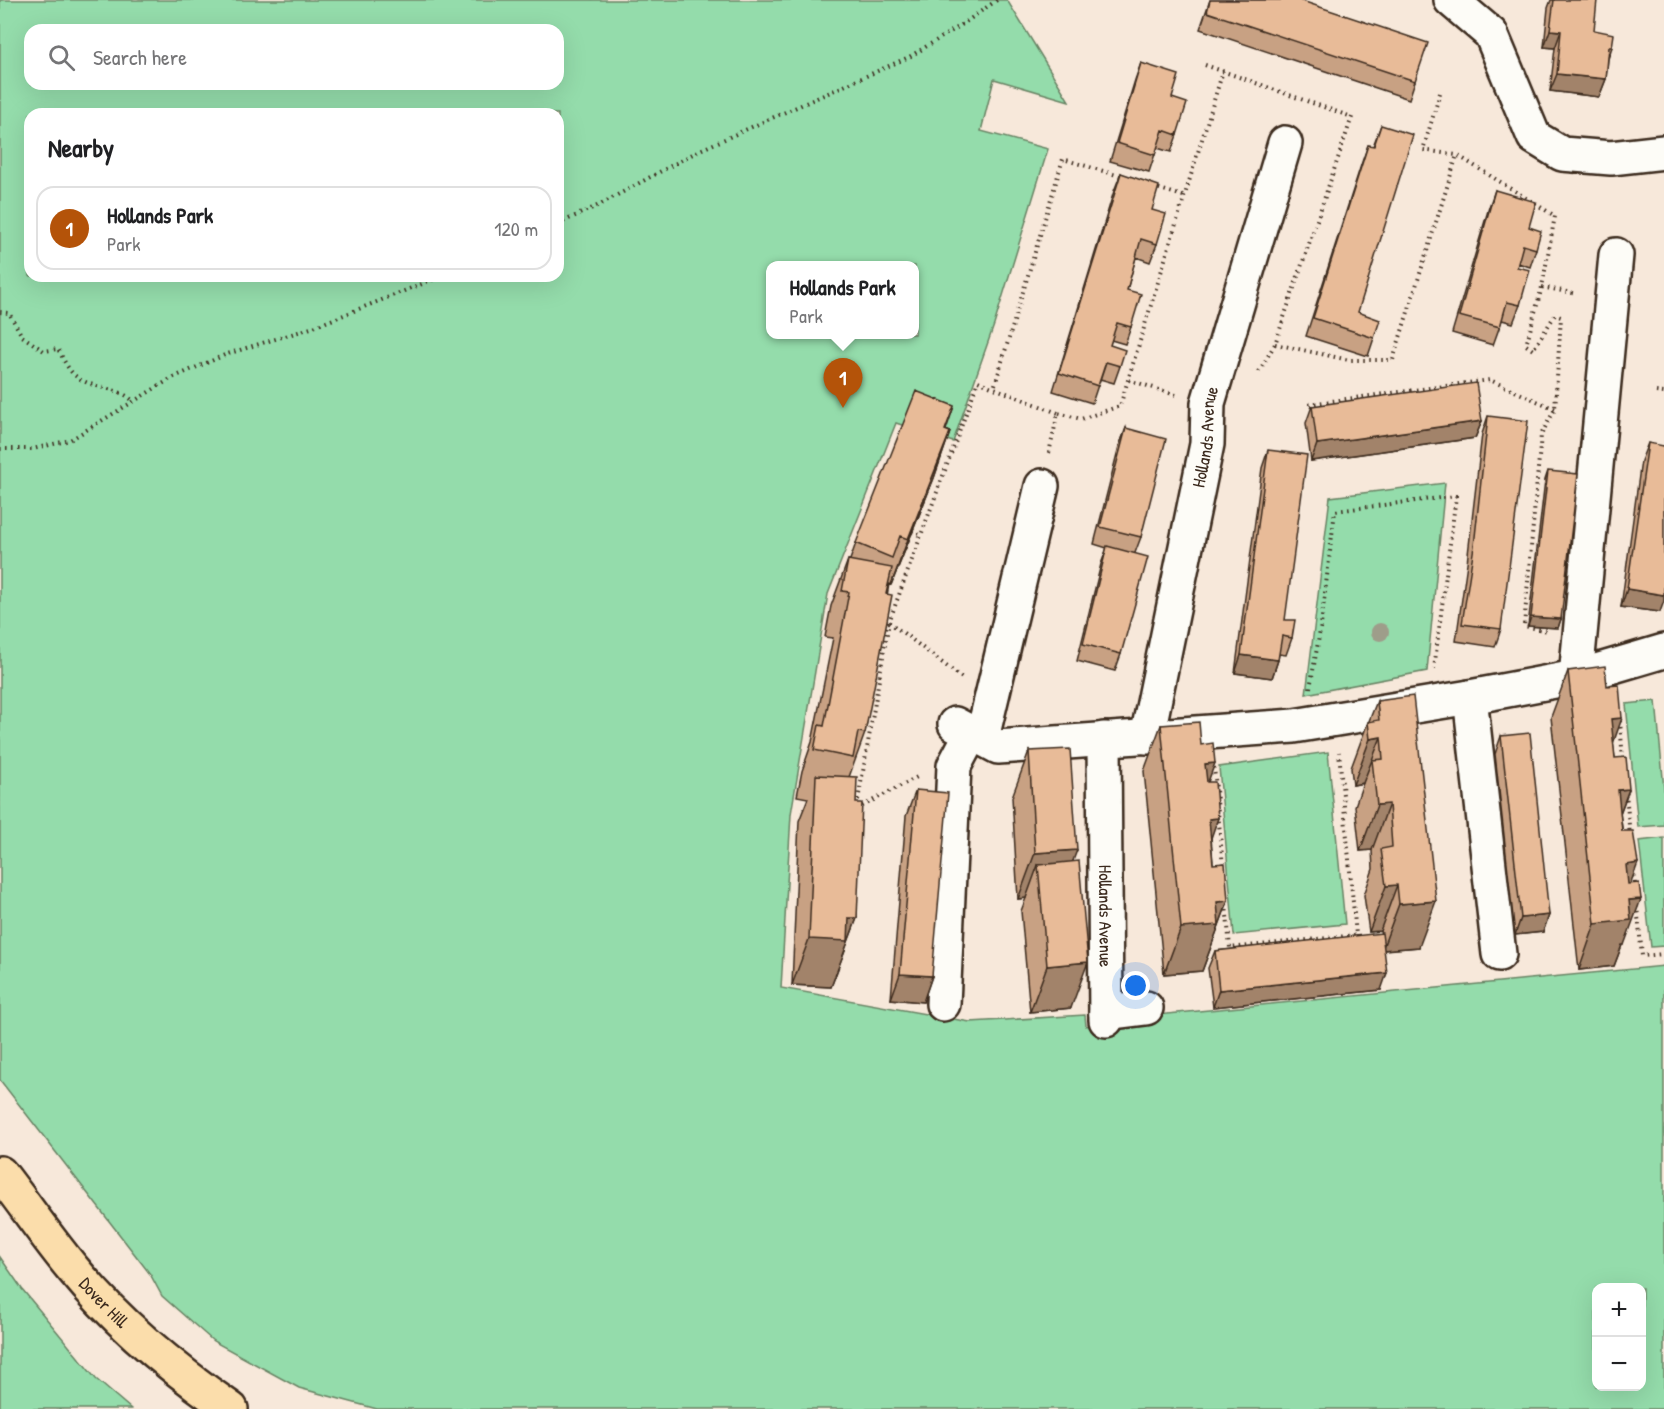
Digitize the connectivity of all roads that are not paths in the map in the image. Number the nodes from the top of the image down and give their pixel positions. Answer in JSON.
{"nodes":[{"id":1,"x":1451,"y":0,"type":"edge"},
{"id":2,"x":1285,"y":143,"type":"dead end"},
{"id":3,"x":1663,"y":152,"type":"edge"},
{"id":4,"x":1616,"y":255,"type":"dead end"},
{"id":5,"x":1042,"y":486,"type":"road end"},
{"id":6,"x":1664,"y":651,"type":"edge"},
{"id":7,"x":1576,"y":676,"type":"junction"},
{"id":8,"x":1470,"y":698,"type":"junction"},
{"id":9,"x":970,"y":731,"type":"junction"},
{"id":10,"x":1147,"y":737,"type":"junction"},
{"id":11,"x":1104,"y":739,"type":"junction"},
{"id":12,"x":1499,"y":954,"type":"dead end"},
{"id":13,"x":943,"y":1004,"type":"dead end"},
{"id":14,"x":1146,"y":1008,"type":"dead end"},
{"id":15,"x":0,"y":1173,"type":"edge"},
{"id":16,"x":231,"y":1409,"type":"edge"}],
"edges":[{"from":1,"to":3,"type":"street"},
{"from":2,"to":10,"type":"street","name":"Hollands Avenue"},
{"from":4,"to":7,"type":"street"},
{"from":5,"to":9,"type":"street"},
{"from":6,"to":7,"type":"street"},
{"from":7,"to":8,"type":"street"},
{"from":8,"to":10,"type":"street"},
{"from":8,"to":12,"type":"street"},
{"from":9,"to":11,"type":"street"},
{"from":9,"to":13,"type":"street"},
{"from":10,"to":11,"type":"street"},
{"from":11,"to":14,"type":"street","name":"Hollands Avenue"},
{"from":15,"to":16,"type":"main road","name":"Dover Hill"}]}
